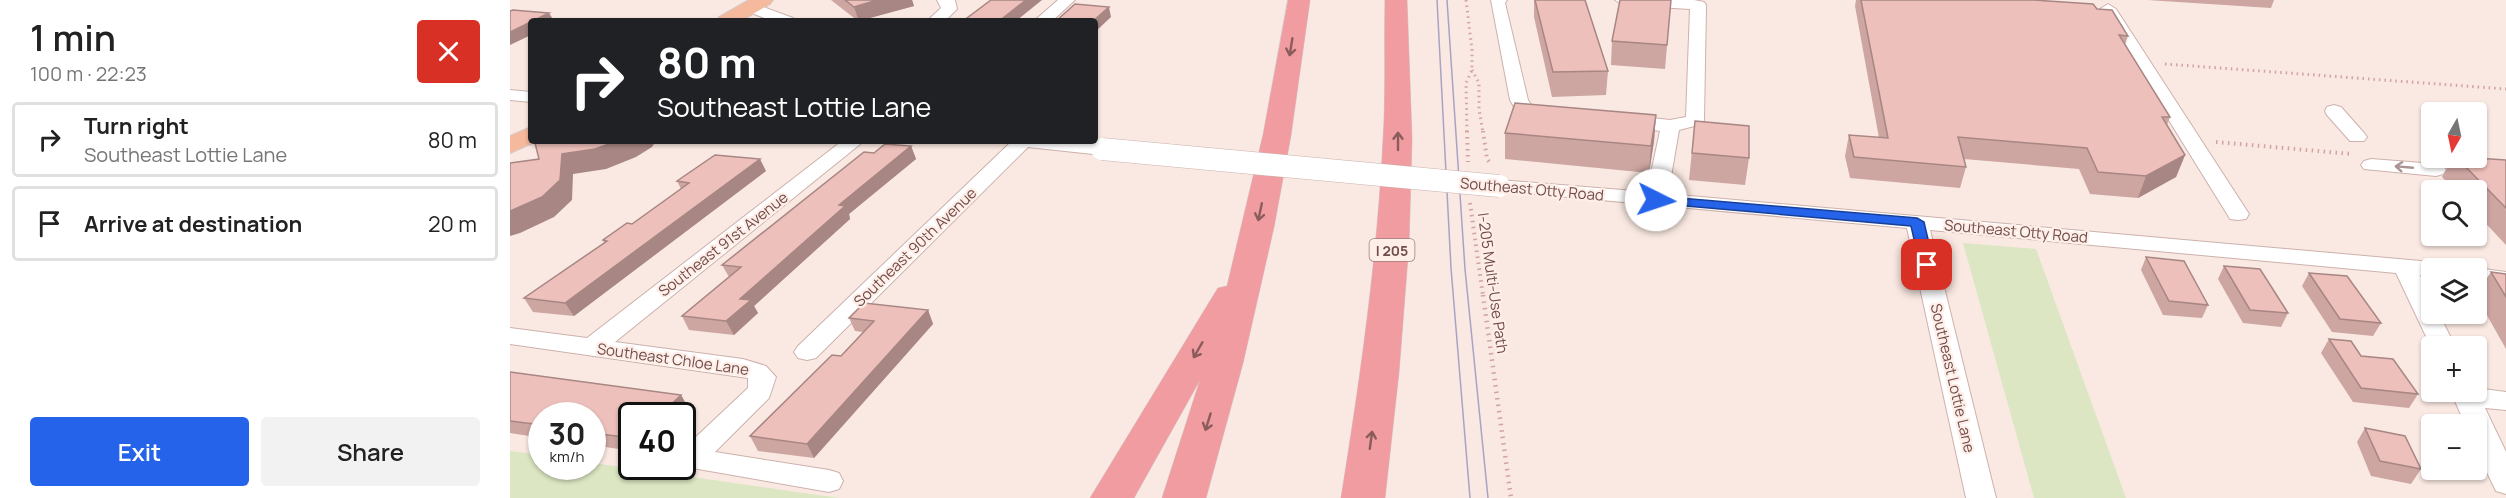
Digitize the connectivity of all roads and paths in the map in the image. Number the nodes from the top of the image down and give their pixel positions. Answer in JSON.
{"nodes":[{"id":1,"x":945,"y":0,"type":"edge"},
{"id":2,"x":1067,"y":0,"type":"edge"},
{"id":3,"x":1299,"y":0,"type":"edge"},
{"id":4,"x":1396,"y":0,"type":"edge"},
{"id":5,"x":1466,"y":0,"type":"edge"},
{"id":6,"x":1499,"y":0,"type":"edge"},
{"id":7,"x":1623,"y":0,"type":"edge"},
{"id":8,"x":757,"y":4,"type":"edge"},
{"id":9,"x":2108,"y":9,"type":"edge"},
{"id":10,"x":726,"y":11,"type":"edge"},
{"id":11,"x":782,"y":18,"type":"edge"},
{"id":12,"x":938,"y":18,"type":"edge"},
{"id":13,"x":1046,"y":18,"type":"edge"},
{"id":14,"x":2142,"y":62,"type":"junction"},
{"id":15,"x":1472,"y":70,"type":"junction"},
{"id":16,"x":2506,"y":89,"type":"edge"},
{"id":17,"x":510,"y":95,"type":"edge"},
{"id":18,"x":528,"y":97,"type":"edge"},
{"id":19,"x":2334,"y":111,"type":"dead end"},
{"id":20,"x":1560,"y":114,"type":"edge"},
{"id":21,"x":1604,"y":119,"type":"edge"},
{"id":22,"x":1670,"y":126,"type":"junction"},
{"id":23,"x":528,"y":136,"type":"edge"},
{"id":24,"x":2192,"y":140,"type":"junction"},
{"id":25,"x":850,"y":144,"type":"edge"},
{"id":26,"x":1022,"y":144,"type":"edge"},
{"id":27,"x":1054,"y":144,"type":"edge"},
{"id":28,"x":510,"y":146,"type":"edge"},
{"id":29,"x":2362,"y":152,"type":"junction"},
{"id":30,"x":1467,"y":166,"type":"dead end"},
{"id":31,"x":2436,"y":170,"type":"dead end"},
{"id":32,"x":1497,"y":177,"type":"junction"},
{"id":33,"x":1469,"y":197,"type":"dead end"},
{"id":34,"x":1656,"y":200,"type":"junction"},
{"id":35,"x":2238,"y":214,"type":"dead end"},
{"id":36,"x":1917,"y":222,"type":"junction"},
{"id":37,"x":1249,"y":263,"type":"junction"},
{"id":38,"x":2404,"y":266,"type":"junction"},
{"id":39,"x":2421,"y":268,"type":"edge"},
{"id":40,"x":2487,"y":276,"type":"edge"},
{"id":41,"x":2506,"y":279,"type":"edge"},
{"id":42,"x":510,"y":336,"type":"edge"},
{"id":43,"x":2437,"y":336,"type":"edge"},
{"id":44,"x":592,"y":347,"type":"junction"},
{"id":45,"x":807,"y":352,"type":"dead end"},
{"id":46,"x":2487,"y":398,"type":"edge"},
{"id":47,"x":2506,"y":401,"type":"edge"},
{"id":48,"x":2469,"y":402,"type":"edge"},
{"id":49,"x":829,"y":481,"type":"dead end"},
{"id":50,"x":2506,"y":483,"type":"edge"},
{"id":51,"x":1112,"y":498,"type":"edge"},
{"id":52,"x":1184,"y":498,"type":"edge"},
{"id":53,"x":1363,"y":498,"type":"edge"},
{"id":54,"x":1511,"y":498,"type":"edge"},
{"id":55,"x":1981,"y":498,"type":"edge"}],
"edges":[{"from":1,"to":12,"type":"street"},
{"from":2,"to":13,"type":"street"},
{"from":3,"to":37,"type":"highway","one_way":true},
{"from":53,"to":4,"type":"highway","number":"I 205","one_way":true},
{"from":5,"to":15,"type":"path"},
{"from":6,"to":20,"type":"street"},
{"from":7,"to":22,"type":"street"},
{"from":8,"to":10,"type":"main road"},
{"from":8,"to":11,"type":"street"},
{"from":9,"to":14,"type":"street"},
{"from":14,"to":16,"type":"path"},
{"from":14,"to":24,"type":"street"},
{"from":15,"to":30,"type":"path"},
{"from":15,"to":32,"type":"path"},
{"from":17,"to":18,"type":"street"},
{"from":19,"to":29,"type":"street"},
{"from":21,"to":22,"type":"street"},
{"from":22,"to":34,"type":"street"},
{"from":23,"to":28,"type":"main road"},
{"from":24,"to":29,"type":"path"},
{"from":24,"to":35,"type":"street"},
{"from":25,"to":44,"type":"street","name":"Southeast 91st Avenue"},
{"from":26,"to":45,"type":"street","name":"Southeast 90th Avenue"},
{"from":27,"to":32,"type":"street","name":"Southeast Otty Road","bridge":true},
{"from":31,"to":29,"type":"street","one_way":true},
{"from":32,"to":34,"type":"street","name":"Southeast Otty Road"},
{"from":33,"to":54,"type":"path","name":"I-205 Multi-Use Path"},
{"from":34,"to":36,"type":"street","name":"Southeast Otty Road"},
{"from":36,"to":38,"type":"street","name":"Southeast Otty Road"},
{"from":36,"to":55,"type":"street","name":"Southeast Lottie Lane"},
{"from":37,"to":51,"type":"highway","one_way":true},
{"from":37,"to":52,"type":"highway","one_way":true},
{"from":38,"to":39,"type":"street","name":"Southeast Otty Road"},
{"from":38,"to":43,"type":"street"},
{"from":40,"to":41,"type":"street"},
{"from":42,"to":44,"type":"street","name":"Southeast Chloe Lane"},
{"from":44,"to":49,"type":"street","name":"Southeast Chloe Lane"},
{"from":46,"to":47,"type":"street"},
{"from":48,"to":50,"type":"street"}]}
